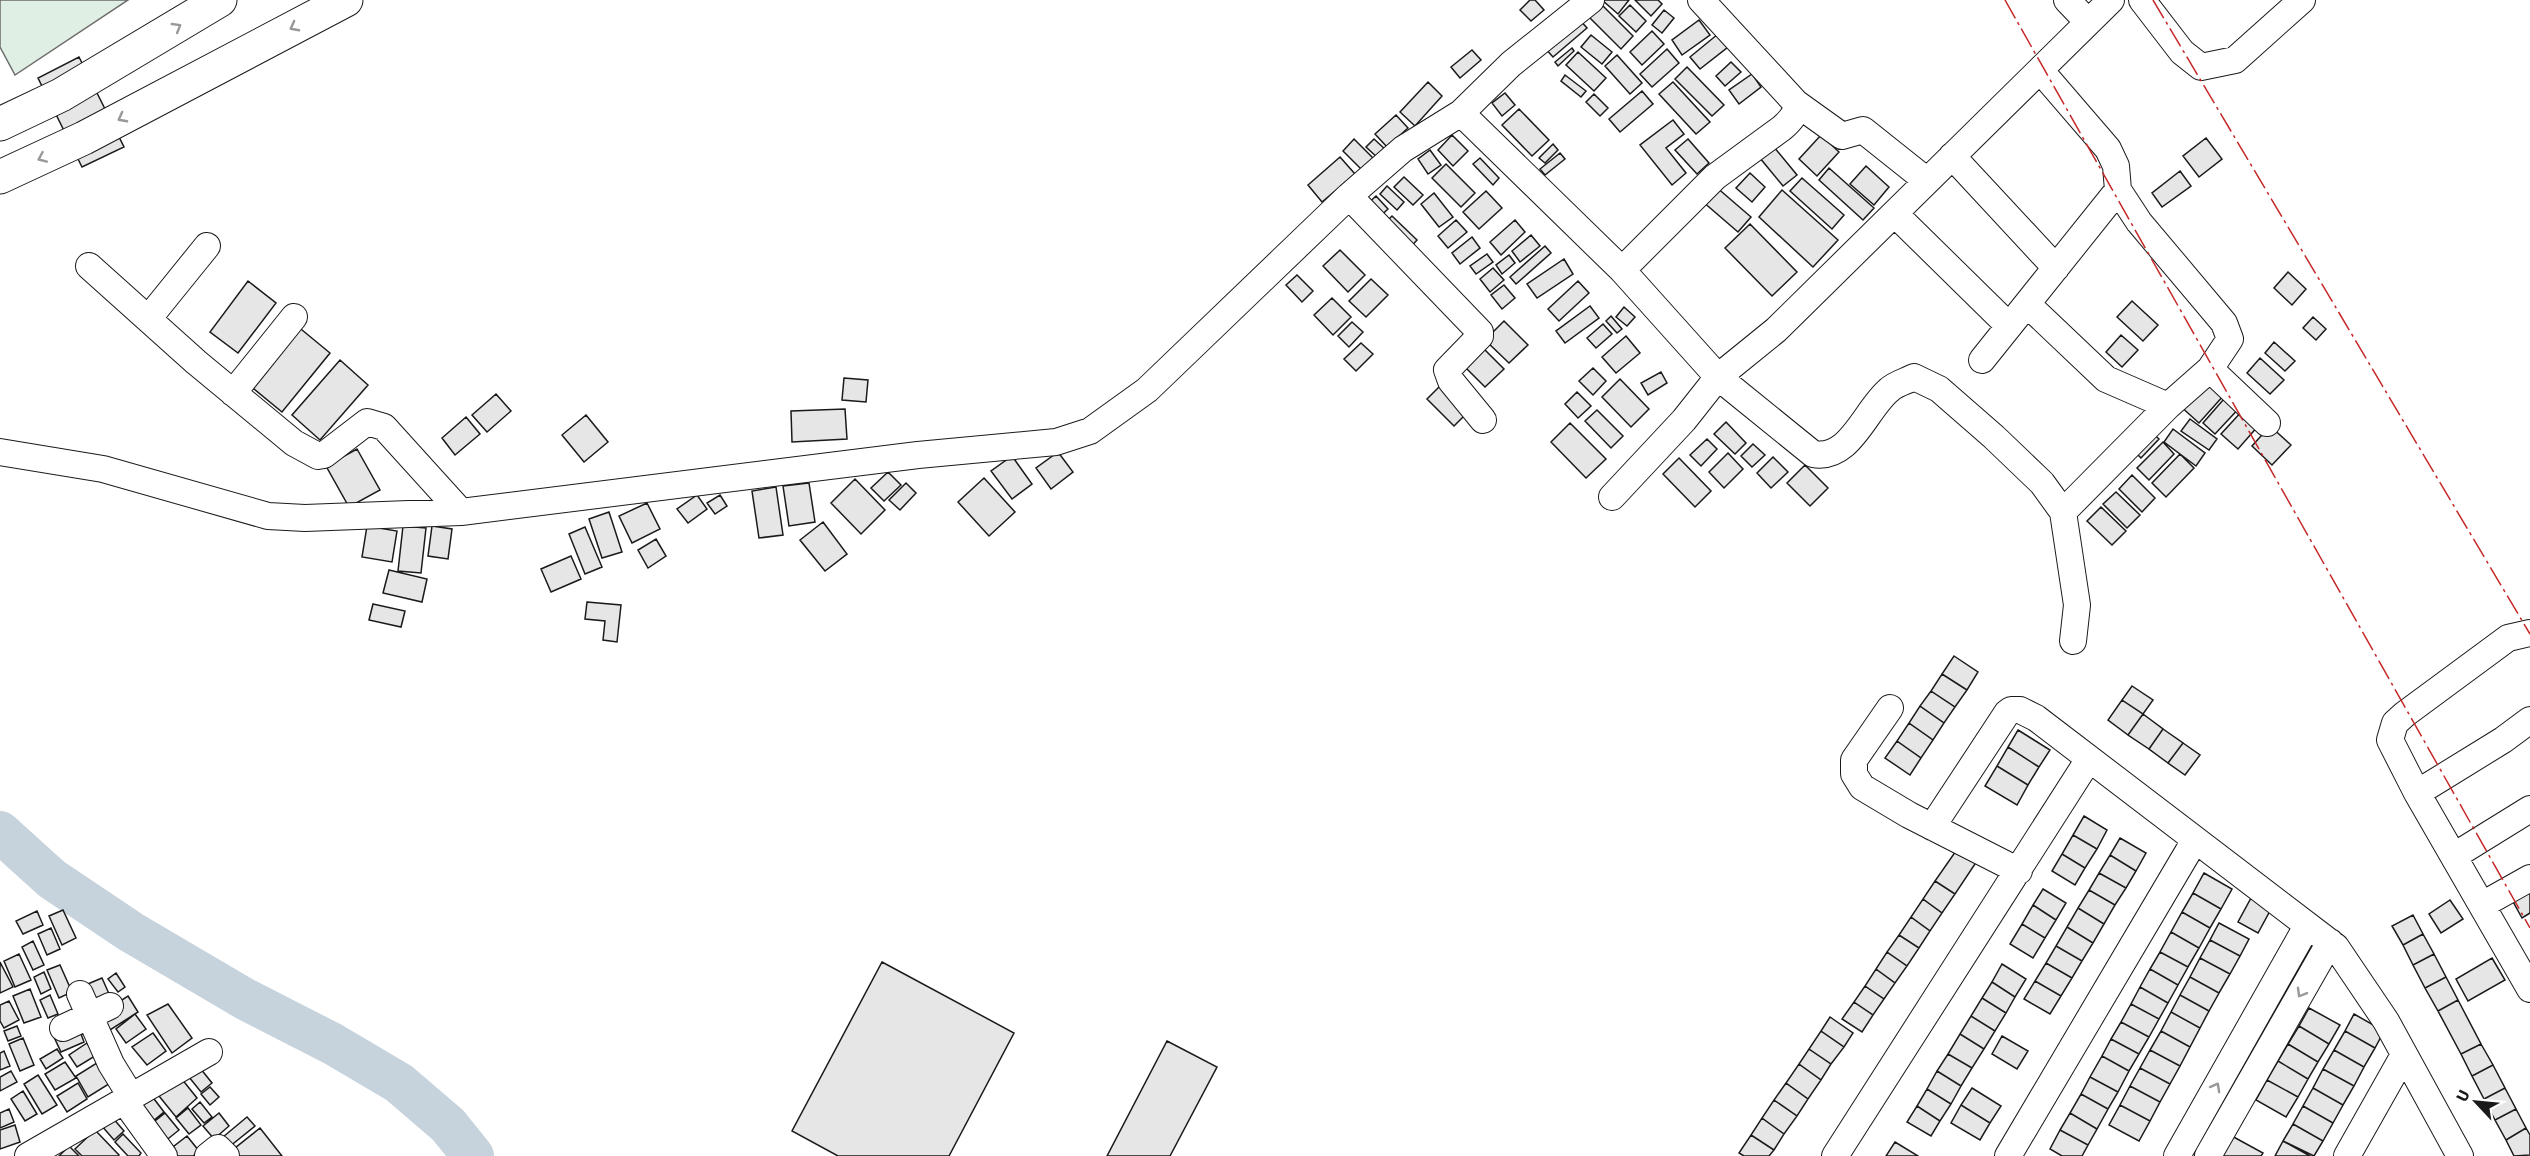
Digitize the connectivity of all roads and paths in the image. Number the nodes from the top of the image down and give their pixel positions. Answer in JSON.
{"nodes":[{"id":1,"x":220,"y":0,"type":"edge"},
{"id":2,"x":346,"y":0,"type":"edge"},
{"id":3,"x":1591,"y":0,"type":"edge"},
{"id":4,"x":1701,"y":0,"type":"edge"},
{"id":5,"x":2067,"y":0,"type":"edge"},
{"id":6,"x":2111,"y":0,"type":"edge"},
{"id":7,"x":2142,"y":0,"type":"edge"},
{"id":8,"x":2302,"y":0,"type":"edge"},
{"id":9,"x":2088,"y":22,"type":"junction"},
{"id":10,"x":2040,"y":70,"type":"junction"},
{"id":11,"x":1796,"y":103,"type":"junction"},
{"id":12,"x":1461,"y":113,"type":"junction"},
{"id":13,"x":0,"y":124,"type":"edge"},
{"id":14,"x":1952,"y":156,"type":"junction"},
{"id":15,"x":0,"y":177,"type":"edge"},
{"id":16,"x":1927,"y":181,"type":"junction"},
{"id":17,"x":2118,"y":190,"type":"junction"},
{"id":18,"x":1349,"y":196,"type":"junction"},
{"id":19,"x":1895,"y":214,"type":"junction"},
{"id":20,"x":207,"y":246,"type":"dead end"},
{"id":21,"x":89,"y":266,"type":"dead end"},
{"id":22,"x":2056,"y":268,"type":"junction"},
{"id":23,"x":1622,"y":270,"type":"junction"},
{"id":24,"x":2026,"y":304,"type":"junction"},
{"id":25,"x":294,"y":317,"type":"dead end"},
{"id":26,"x":148,"y":319,"type":"junction"},
{"id":27,"x":2009,"y":326,"type":"junction"},
{"id":28,"x":1982,"y":360,"type":"dead end"},
{"id":29,"x":2210,"y":369,"type":"junction"},
{"id":30,"x":1718,"y":377,"type":"junction"},
{"id":31,"x":233,"y":393,"type":"junction"},
{"id":32,"x":2168,"y":406,"type":"junction"},
{"id":33,"x":1483,"y":420,"type":"dead end"},
{"id":34,"x":2267,"y":423,"type":"dead end"},
{"id":35,"x":0,"y":452,"type":"edge"},
{"id":36,"x":1612,"y":496,"type":"dead end"},
{"id":37,"x":461,"y":512,"type":"junction"},
{"id":38,"x":2063,"y":512,"type":"junction"},
{"id":39,"x":2530,"y":633,"type":"edge"},
{"id":40,"x":2073,"y":641,"type":"dead end"},
{"id":41,"x":1890,"y":708,"type":"dead end"},
{"id":42,"x":2530,"y":720,"type":"edge"},
{"id":43,"x":2089,"y":759,"type":"junction"},
{"id":44,"x":2417,"y":793,"type":"junction"},
{"id":45,"x":2530,"y":809,"type":"edge"},
{"id":46,"x":1932,"y":827,"type":"junction"},
{"id":47,"x":2195,"y":840,"type":"junction"},
{"id":48,"x":2454,"y":856,"type":"junction"},
{"id":49,"x":2019,"y":871,"type":"junction"},
{"id":50,"x":2530,"y":878,"type":"edge"},
{"id":51,"x":2482,"y":905,"type":"junction"},
{"id":52,"x":2307,"y":926,"type":"junction"},
{"id":53,"x":2330,"y":942,"type":"junction"},
{"id":54,"x":2530,"y":989,"type":"edge"},
{"id":55,"x":63,"y":1028,"type":"dead end"},
{"id":56,"x":209,"y":1052,"type":"dead end"},
{"id":57,"x":2404,"y":1055,"type":"junction"},
{"id":58,"x":129,"y":1100,"type":"junction"},
{"id":59,"x":2198,"y":1121,"type":"junction"},
{"id":60,"x":2221,"y":1133,"type":"junction"},
{"id":61,"x":44,"y":1152,"type":"edge"},
{"id":62,"x":164,"y":1156,"type":"edge"},
{"id":63,"x":208,"y":1156,"type":"edge"},
{"id":64,"x":226,"y":1156,"type":"edge"},
{"id":65,"x":1835,"y":1156,"type":"edge"},
{"id":66,"x":2008,"y":1156,"type":"edge"},
{"id":67,"x":2177,"y":1156,"type":"edge"},
{"id":68,"x":2208,"y":1156,"type":"edge"},
{"id":69,"x":2347,"y":1156,"type":"edge"},
{"id":70,"x":2460,"y":1156,"type":"edge"}],
"edges":[{"from":13,"to":1,"type":"highway","one_way":true},
{"from":2,"to":15,"type":"highway","one_way":true},
{"from":3,"to":12,"type":"street"},
{"from":4,"to":11,"type":"street"},
{"from":5,"to":9,"type":"street"},
{"from":6,"to":9,"type":"street"},
{"from":7,"to":8,"type":"street"},
{"from":9,"to":10,"type":"street"},
{"from":10,"to":14,"type":"street"},
{"from":10,"to":17,"type":"street"},
{"from":11,"to":16,"type":"street"},
{"from":11,"to":23,"type":"street"},
{"from":12,"to":18,"type":"street"},
{"from":12,"to":23,"type":"street"},
{"from":14,"to":16,"type":"street"},
{"from":14,"to":22,"type":"street"},
{"from":16,"to":19,"type":"street"},
{"from":17,"to":22,"type":"street"},
{"from":17,"to":29,"type":"street"},
{"from":18,"to":33,"type":"street"},
{"from":18,"to":37,"type":"street"},
{"from":19,"to":27,"type":"street"},
{"from":19,"to":30,"type":"street"},
{"from":20,"to":26,"type":"street"},
{"from":21,"to":26,"type":"street"},
{"from":22,"to":24,"type":"street"},
{"from":23,"to":30,"type":"street"},
{"from":24,"to":27,"type":"street"},
{"from":24,"to":32,"type":"street"},
{"from":25,"to":31,"type":"street"},
{"from":26,"to":31,"type":"street"},
{"from":27,"to":28,"type":"street"},
{"from":29,"to":32,"type":"street"},
{"from":29,"to":34,"type":"street"},
{"from":30,"to":36,"type":"street"},
{"from":30,"to":38,"type":"street"},
{"from":31,"to":37,"type":"street"},
{"from":32,"to":38,"type":"street"},
{"from":35,"to":37,"type":"street"},
{"from":38,"to":40,"type":"street"},
{"from":39,"to":44,"type":"street"},
{"from":41,"to":46,"type":"street"},
{"from":42,"to":44,"type":"street"},
{"from":43,"to":46,"type":"street"},
{"from":43,"to":47,"type":"street"},
{"from":43,"to":49,"type":"street"},
{"from":44,"to":48,"type":"street"},
{"from":45,"to":48,"type":"street"},
{"from":46,"to":49,"type":"street"},
{"from":47,"to":52,"type":"street"},
{"from":47,"to":66,"type":"street"},
{"from":48,"to":51,"type":"street"},
{"from":49,"to":65,"type":"street"},
{"from":50,"to":51,"type":"street"},
{"from":51,"to":54,"type":"street"},
{"from":52,"to":53,"type":"street"},
{"from":59,"to":52,"type":"street","one_way":true},
{"from":53,"to":57,"type":"street"},
{"from":53,"to":60,"type":"street","one_way":true},
{"from":55,"to":58,"type":"street"},
{"from":56,"to":58,"type":"street"},
{"from":57,"to":69,"type":"street"},
{"from":57,"to":70,"type":"street"},
{"from":58,"to":61,"type":"street"},
{"from":58,"to":62,"type":"street"},
{"from":59,"to":60,"type":"street"},
{"from":59,"to":67,"type":"street"},
{"from":60,"to":68,"type":"street"},
{"from":63,"to":64,"type":"street"}]}
